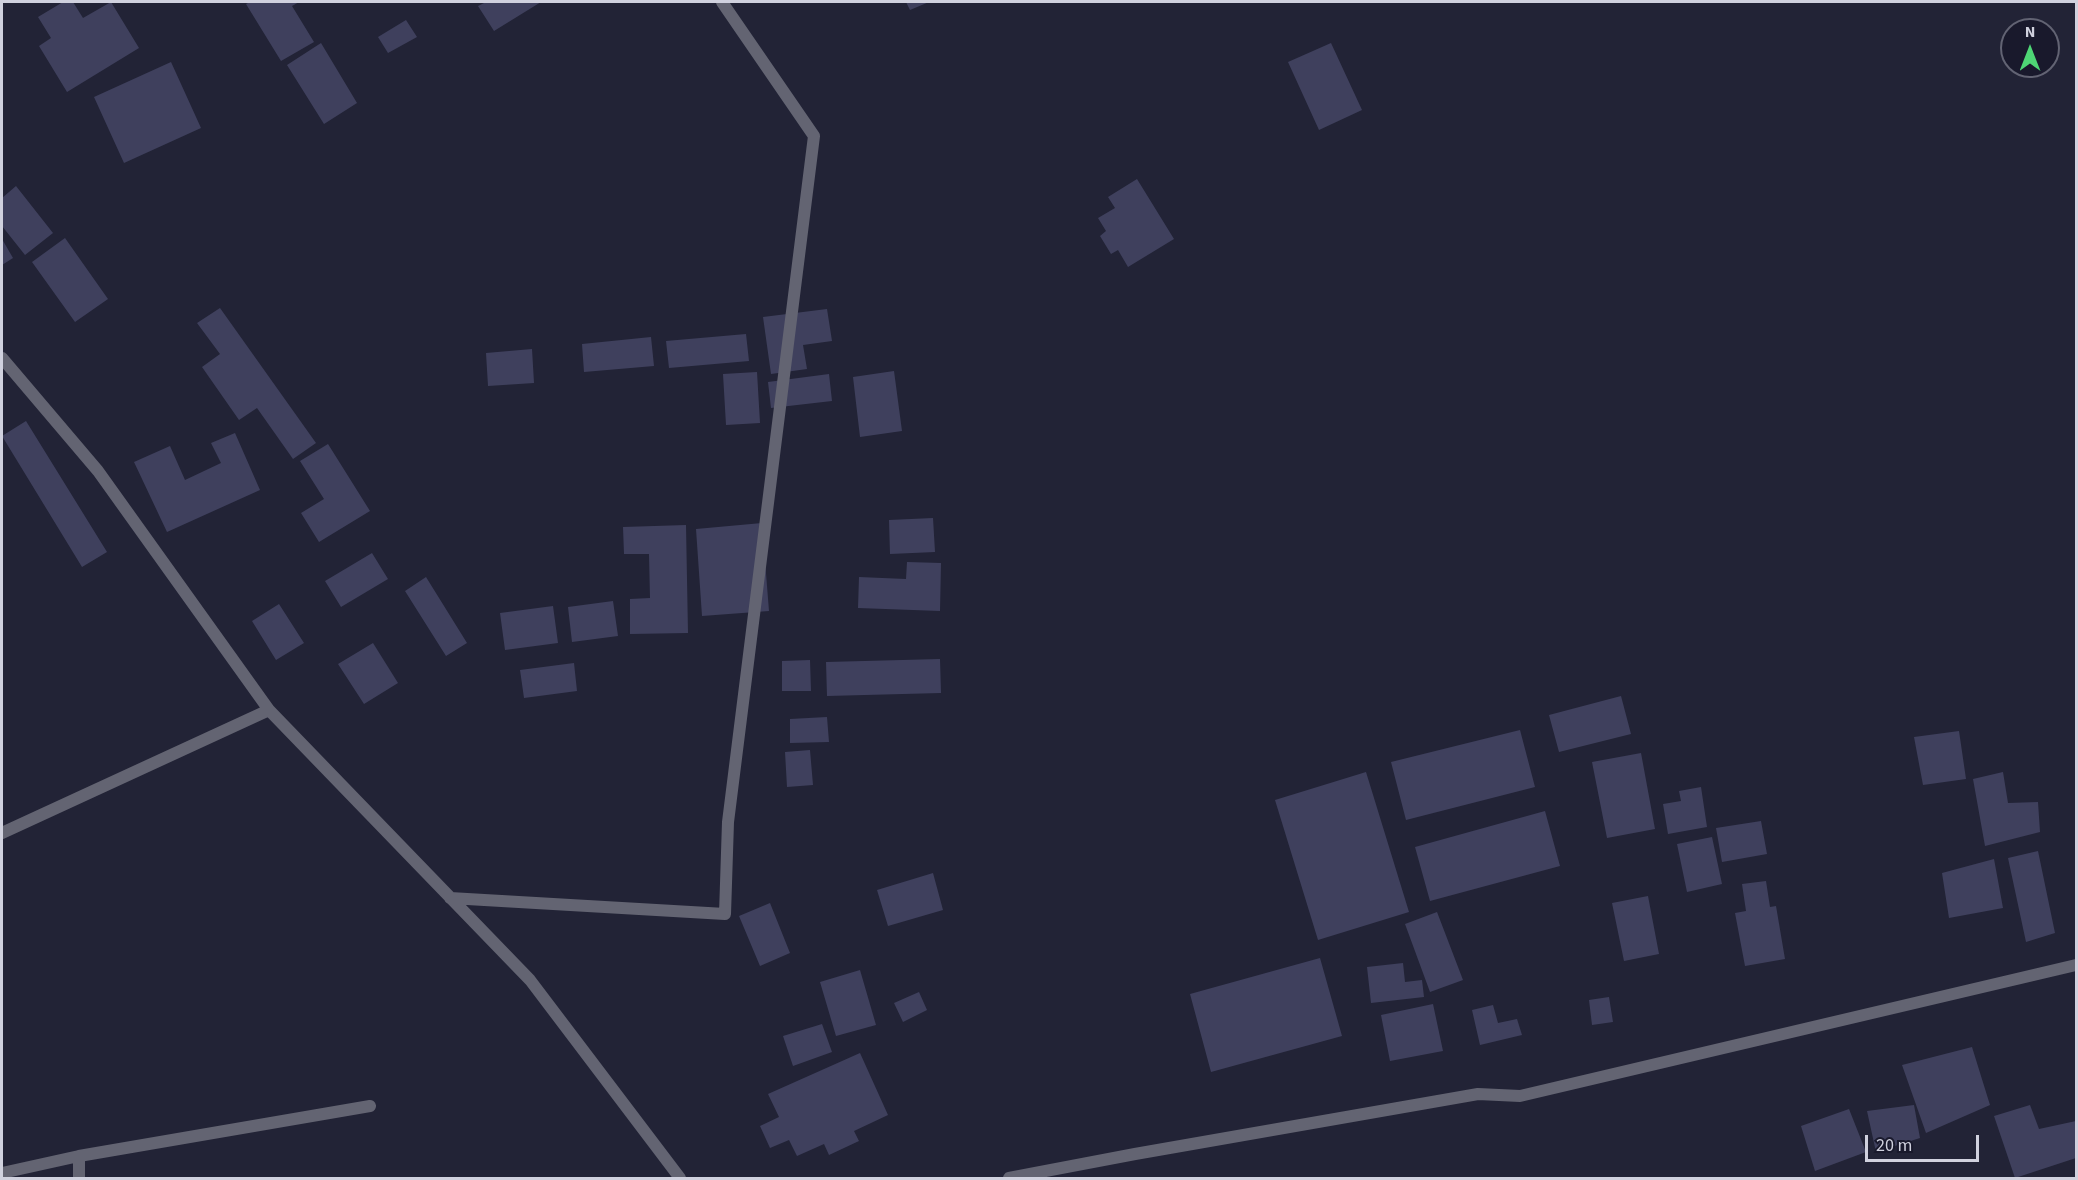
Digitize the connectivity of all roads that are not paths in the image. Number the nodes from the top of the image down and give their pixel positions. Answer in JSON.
{"nodes":[{"id":1,"x":722,"y":2,"type":"edge"},
{"id":2,"x":2,"y":358,"type":"edge"},
{"id":3,"x":269,"y":710,"type":"junction"},
{"id":4,"x":2,"y":833,"type":"edge"},
{"id":5,"x":450,"y":898,"type":"junction"},
{"id":6,"x":2076,"y":965,"type":"edge"},
{"id":7,"x":370,"y":1106,"type":"dead end"},
{"id":8,"x":79,"y":1156,"type":"junction"},
{"id":9,"x":2,"y":1173,"type":"edge"},
{"id":10,"x":79,"y":1179,"type":"edge"},
{"id":11,"x":680,"y":1179,"type":"edge"},
{"id":12,"x":1009,"y":1179,"type":"edge"}],
"edges":[{"from":1,"to":5,"type":"street"},
{"from":2,"to":3,"type":"street"},
{"from":3,"to":4,"type":"street"},
{"from":3,"to":5,"type":"street"},
{"from":5,"to":11,"type":"street"},
{"from":6,"to":12,"type":"street"},
{"from":7,"to":8,"type":"street"},
{"from":8,"to":9,"type":"street"},
{"from":8,"to":10,"type":"street"}]}
